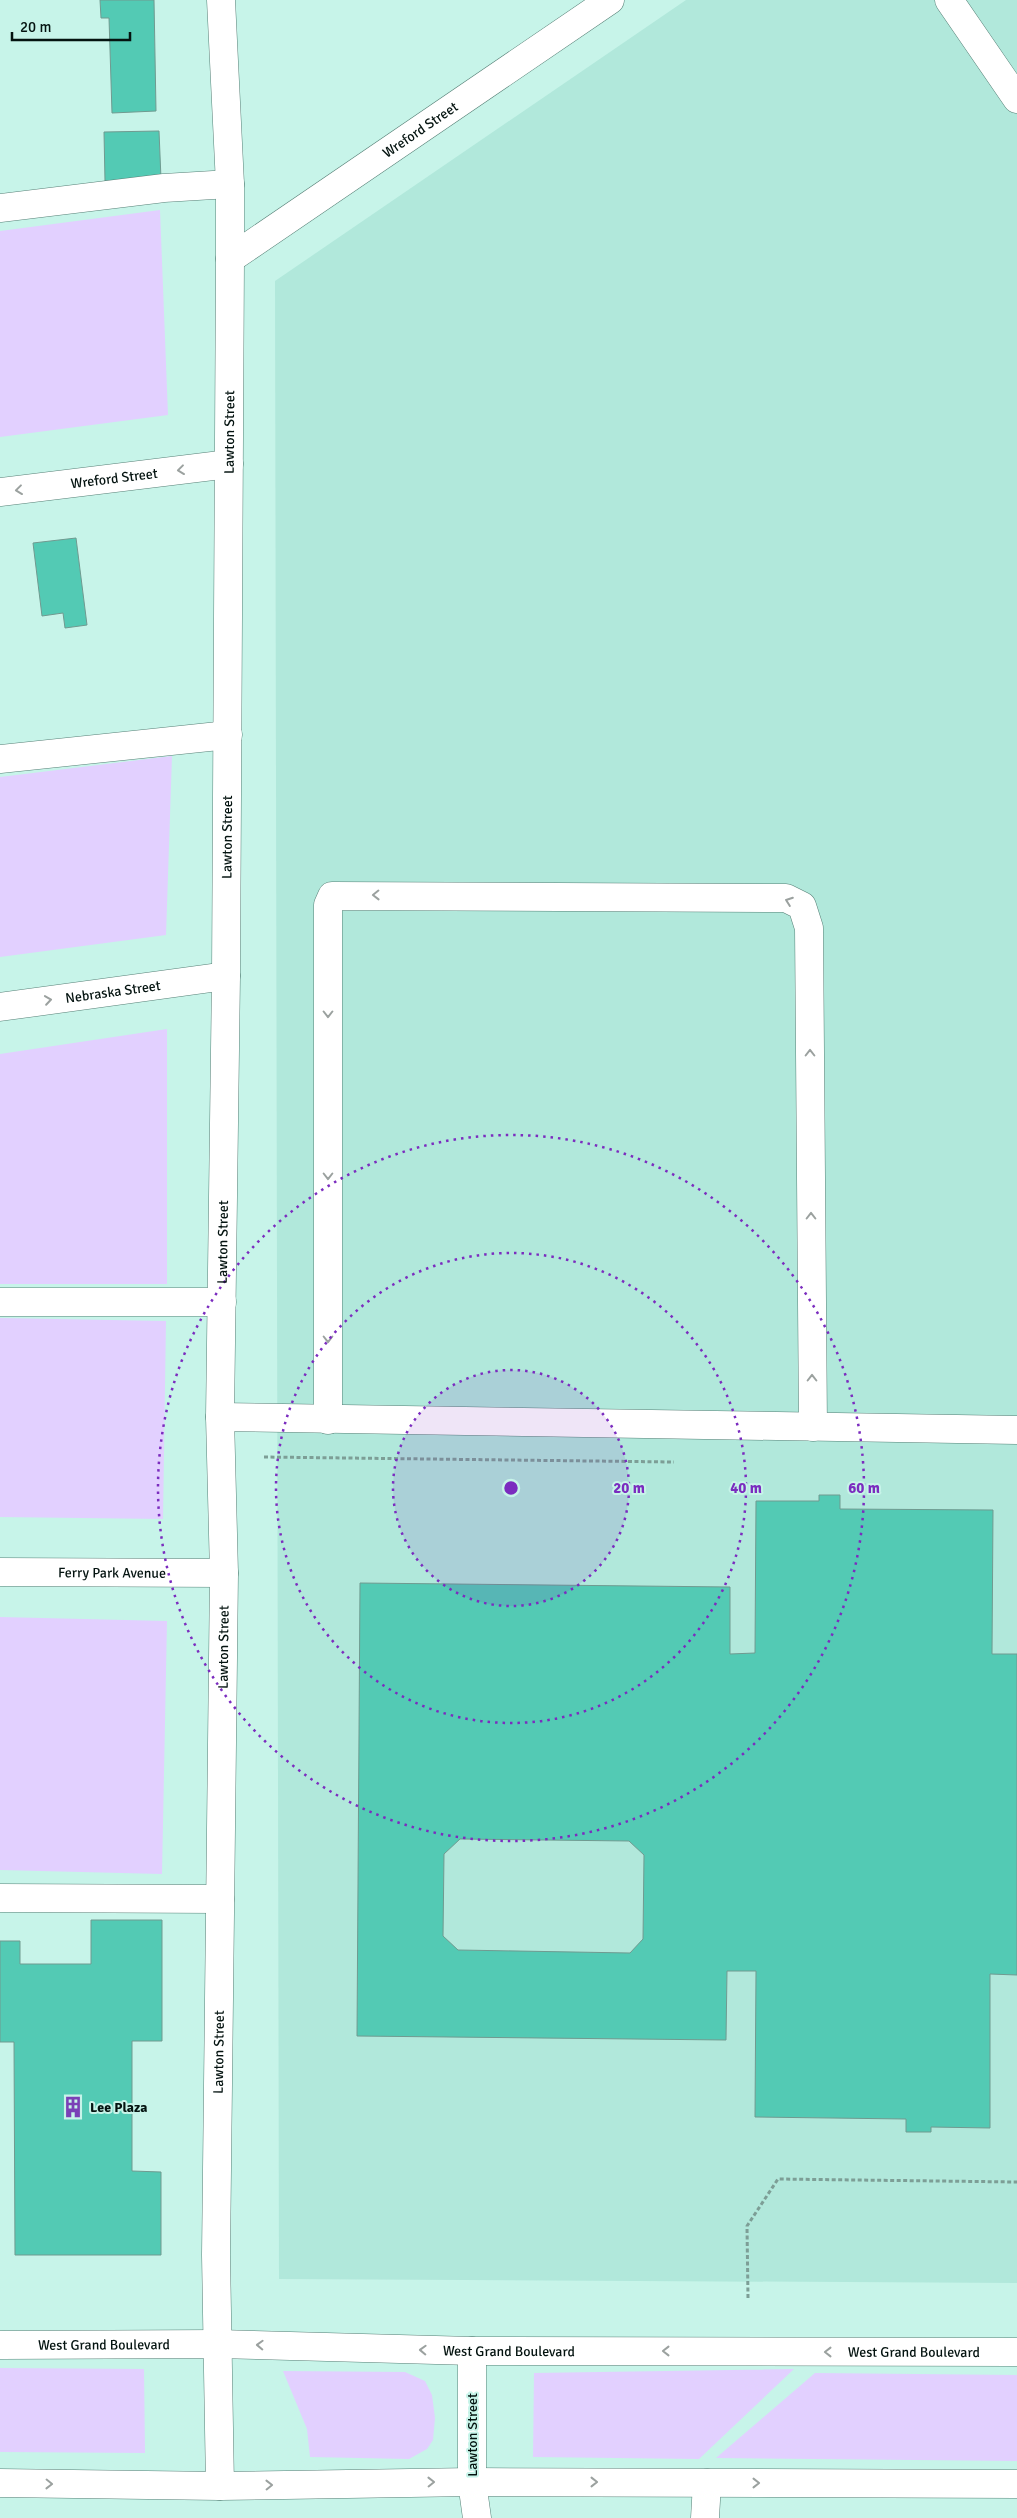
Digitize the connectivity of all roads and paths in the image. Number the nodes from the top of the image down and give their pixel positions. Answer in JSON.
{"nodes":[{"id":1,"x":221,"y":0,"type":"edge"},
{"id":2,"x":949,"y":0,"type":"edge"},
{"id":3,"x":603,"y":2,"type":"edge"},
{"id":4,"x":1017,"y":99,"type":"edge"},
{"id":5,"x":230,"y":184,"type":"junction"},
{"id":6,"x":0,"y":208,"type":"edge"},
{"id":7,"x":230,"y":259,"type":"junction"},
{"id":8,"x":229,"y":464,"type":"junction"},
{"id":9,"x":0,"y":492,"type":"edge"},
{"id":10,"x":228,"y":735,"type":"junction"},
{"id":11,"x":0,"y":760,"type":"edge"},
{"id":12,"x":226,"y":976,"type":"junction"},
{"id":13,"x":0,"y":1007,"type":"edge"},
{"id":14,"x":0,"y":1302,"type":"edge"},
{"id":15,"x":222,"y":1302,"type":"junction"},
{"id":16,"x":220,"y":1418,"type":"junction"},
{"id":17,"x":328,"y":1420,"type":"junction"},
{"id":18,"x":812,"y":1427,"type":"junction"},
{"id":19,"x":1017,"y":1430,"type":"edge"},
{"id":20,"x":264,"y":1457,"type":"dead end"},
{"id":21,"x":680,"y":1462,"type":"dead end"},
{"id":22,"x":0,"y":1572,"type":"edge"},
{"id":23,"x":224,"y":1574,"type":"junction"},
{"id":24,"x":0,"y":1898,"type":"edge"},
{"id":25,"x":220,"y":1899,"type":"junction"},
{"id":26,"x":1017,"y":2182,"type":"edge"},
{"id":27,"x":748,"y":2298,"type":"dead end"},
{"id":28,"x":218,"y":2344,"type":"junction"},
{"id":29,"x":0,"y":2345,"type":"edge"},
{"id":30,"x":472,"y":2351,"type":"junction"},
{"id":31,"x":1017,"y":2352,"type":"edge"},
{"id":32,"x":472,"y":2482,"type":"junction"},
{"id":33,"x":0,"y":2483,"type":"edge"},
{"id":34,"x":707,"y":2483,"type":"junction"},
{"id":35,"x":1017,"y":2484,"type":"edge"},
{"id":36,"x":220,"y":2486,"type":"junction"},
{"id":37,"x":477,"y":2518,"type":"edge"},
{"id":38,"x":705,"y":2518,"type":"edge"}],
"edges":[{"from":1,"to":5,"type":"street","name":"Lawton Street"},
{"from":2,"to":4,"type":"street"},
{"from":3,"to":7,"type":"street","name":"Wreford Street"},
{"from":5,"to":6,"type":"street"},
{"from":5,"to":7,"type":"street","name":"Lawton Street"},
{"from":7,"to":8,"type":"street","name":"Lawton Street"},
{"from":8,"to":9,"type":"street","name":"Wreford Street","one_way":true},
{"from":8,"to":10,"type":"street","name":"Lawton Street"},
{"from":10,"to":11,"type":"street"},
{"from":10,"to":12,"type":"street","name":"Lawton Street"},
{"from":13,"to":12,"type":"street","name":"Nebraska Street","one_way":true},
{"from":12,"to":15,"type":"street","name":"Lawton Street"},
{"from":14,"to":15,"type":"street"},
{"from":15,"to":16,"type":"street","name":"Lawton Street"},
{"from":16,"to":17,"type":"street"},
{"from":16,"to":23,"type":"street","name":"Lawton Street"},
{"from":17,"to":18,"type":"street"},
{"from":18,"to":17,"type":"street","one_way":true},
{"from":18,"to":19,"type":"street"},
{"from":20,"to":21,"type":"path"},
{"from":22,"to":23,"type":"street","name":"Ferry Park Avenue"},
{"from":23,"to":25,"type":"street","name":"Lawton Street"},
{"from":24,"to":25,"type":"street"},
{"from":25,"to":28,"type":"street","name":"Lawton Street"},
{"from":26,"to":27,"type":"path"},
{"from":28,"to":29,"type":"street","name":"West Grand Boulevard"},
{"from":30,"to":28,"type":"street","name":"West Grand Boulevard","one_way":true},
{"from":28,"to":36,"type":"street","name":"Lawton Street"},
{"from":31,"to":30,"type":"street","name":"West Grand Boulevard","one_way":true},
{"from":30,"to":32,"type":"street","name":"Lawton Street"},
{"from":32,"to":34,"type":"street","one_way":true},
{"from":36,"to":32,"type":"street","one_way":true},
{"from":32,"to":37,"type":"street","name":"Lawton Street"},
{"from":33,"to":36,"type":"street","one_way":true},
{"from":34,"to":35,"type":"street","one_way":true},
{"from":34,"to":38,"type":"street"}]}
